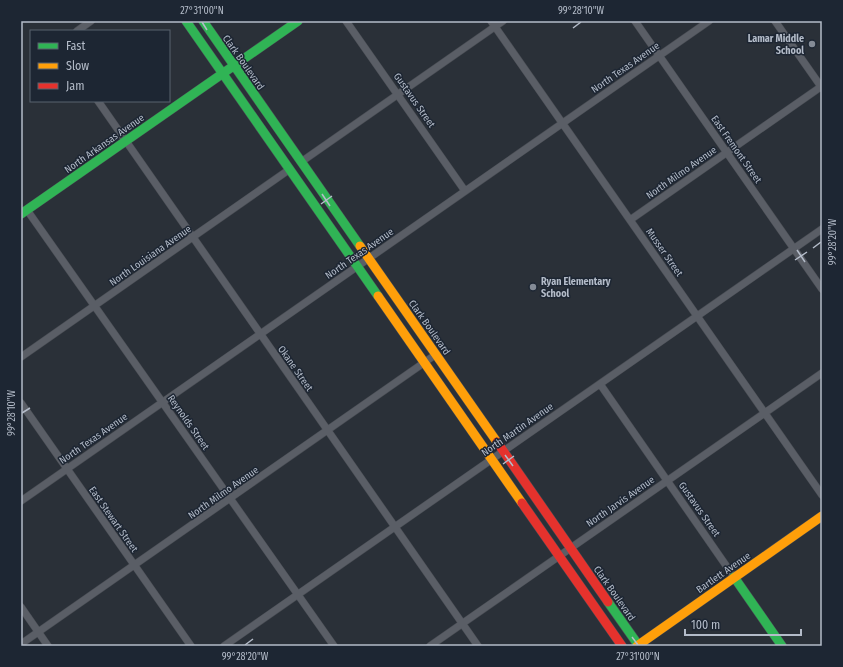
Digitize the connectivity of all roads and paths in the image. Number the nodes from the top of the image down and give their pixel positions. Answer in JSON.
{"nodes":[{"id":1,"x":91,"y":21,"type":"edge"},
{"id":2,"x":186,"y":21,"type":"edge"},
{"id":3,"x":203,"y":21,"type":"edge"},
{"id":4,"x":298,"y":21,"type":"edge"},
{"id":5,"x":346,"y":21,"type":"edge"},
{"id":6,"x":503,"y":21,"type":"edge"},
{"id":7,"x":635,"y":21,"type":"edge"},
{"id":8,"x":709,"y":21,"type":"edge"},
{"id":9,"x":775,"y":21,"type":"edge"},
{"id":10,"x":493,"y":24,"type":"edge"},
{"id":11,"x":78,"y":30,"type":"edge"},
{"id":12,"x":659,"y":56,"type":"junction"},
{"id":13,"x":234,"y":66,"type":"junction"},
{"id":14,"x":223,"y":73,"type":"junction"},
{"id":15,"x":822,"y":86,"type":"edge"},
{"id":16,"x":398,"y":95,"type":"junction"},
{"id":17,"x":99,"y":102,"type":"edge"},
{"id":18,"x":562,"y":123,"type":"junction"},
{"id":19,"x":126,"y":141,"type":"junction"},
{"id":20,"x":727,"y":152,"type":"junction"},
{"id":21,"x":301,"y":162,"type":"junction"},
{"id":22,"x":290,"y":169,"type":"junction"},
{"id":23,"x":465,"y":191,"type":"junction"},
{"id":24,"x":24,"y":212,"type":"edge"},
{"id":25,"x":630,"y":220,"type":"junction"},
{"id":26,"x":822,"y":229,"type":"edge"},
{"id":27,"x":193,"y":237,"type":"junction"},
{"id":28,"x":794,"y":249,"type":"junction"},
{"id":29,"x":368,"y":259,"type":"junction"},
{"id":30,"x":357,"y":266,"type":"junction"},
{"id":31,"x":822,"y":289,"type":"edge"},
{"id":32,"x":95,"y":306,"type":"junction"},
{"id":33,"x":697,"y":316,"type":"junction"},
{"id":34,"x":260,"y":334,"type":"junction"},
{"id":35,"x":436,"y":355,"type":"junction"},
{"id":36,"x":21,"y":357,"type":"edge"},
{"id":37,"x":425,"y":362,"type":"junction"},
{"id":38,"x":822,"y":373,"type":"edge"},
{"id":39,"x":600,"y":384,"type":"junction"},
{"id":40,"x":162,"y":402,"type":"junction"},
{"id":41,"x":21,"y":403,"type":"edge"},
{"id":42,"x":765,"y":413,"type":"junction"},
{"id":43,"x":328,"y":430,"type":"junction"},
{"id":44,"x":503,"y":452,"type":"junction"},
{"id":45,"x":492,"y":459,"type":"junction"},
{"id":46,"x":67,"y":469,"type":"junction"},
{"id":47,"x":667,"y":481,"type":"junction"},
{"id":48,"x":822,"y":495,"type":"edge"},
{"id":49,"x":230,"y":498,"type":"junction"},
{"id":50,"x":21,"y":501,"type":"edge"},
{"id":51,"x":822,"y":516,"type":"edge"},
{"id":52,"x":395,"y":527,"type":"junction"},
{"id":53,"x":570,"y":548,"type":"junction"},
{"id":54,"x":559,"y":556,"type":"junction"},
{"id":55,"x":134,"y":565,"type":"junction"},
{"id":56,"x":734,"y":577,"type":"junction"},
{"id":57,"x":298,"y":595,"type":"junction"},
{"id":58,"x":21,"y":607,"type":"edge"},
{"id":59,"x":462,"y":623,"type":"junction"},
{"id":60,"x":38,"y":632,"type":"junction"},
{"id":61,"x":21,"y":644,"type":"edge"},
{"id":62,"x":48,"y":646,"type":"edge"},
{"id":63,"x":191,"y":646,"type":"edge"},
{"id":64,"x":224,"y":646,"type":"edge"},
{"id":65,"x":334,"y":646,"type":"edge"},
{"id":66,"x":430,"y":646,"type":"edge"},
{"id":67,"x":478,"y":646,"type":"edge"},
{"id":68,"x":622,"y":646,"type":"edge"},
{"id":69,"x":638,"y":646,"type":"edge"},
{"id":70,"x":782,"y":646,"type":"edge"}],
"edges":[{"from":1,"to":11,"type":"street"},
{"from":2,"to":14,"type":"main road"},
{"from":3,"to":13,"type":"main road","name":"Clark Boulevard"},
{"from":4,"to":13,"type":"main road","name":"North Arkansas Avenue"},
{"from":5,"to":16,"type":"street","name":"Gustavus Street"},
{"from":6,"to":10,"type":"street"},
{"from":7,"to":12,"type":"street","name":"East Fremont Street"},
{"from":8,"to":12,"type":"street","name":"North Texas Avenue"},
{"from":9,"to":15,"type":"street"},
{"from":10,"to":16,"type":"street"},
{"from":10,"to":18,"type":"street","name":"Musser Street"},
{"from":12,"to":18,"type":"street","name":"North Texas Avenue"},
{"from":12,"to":20,"type":"street","name":"East Fremont Street"},
{"from":13,"to":14,"type":"main road","name":"North Arkansas Avenue"},
{"from":13,"to":21,"type":"main road","name":"Clark Boulevard"},
{"from":14,"to":19,"type":"main road","name":"North Arkansas Avenue"},
{"from":14,"to":22,"type":"main road"},
{"from":15,"to":20,"type":"street","name":"North Milmo Avenue"},
{"from":16,"to":21,"type":"street"},
{"from":16,"to":23,"type":"street","name":"Gustavus Street"},
{"from":17,"to":19,"type":"street","name":"Okane Street"},
{"from":18,"to":23,"type":"street","name":"North Texas Avenue"},
{"from":18,"to":25,"type":"street","name":"Musser Street"},
{"from":19,"to":24,"type":"main road","name":"North Arkansas Avenue"},
{"from":19,"to":27,"type":"street","name":"Okane Street"},
{"from":20,"to":25,"type":"street","name":"North Milmo Avenue"},
{"from":20,"to":28,"type":"street","name":"East Fremont Street"},
{"from":21,"to":29,"type":"main road","name":"Clark Boulevard"},
{"from":22,"to":27,"type":"street","name":"North Louisiana Avenue"},
{"from":22,"to":30,"type":"main road"},
{"from":23,"to":29,"type":"street","name":"North Texas Avenue"},
{"from":24,"to":32,"type":"street","name":"Reynolds Street"},
{"from":25,"to":33,"type":"street","name":"Musser Street"},
{"from":26,"to":28,"type":"street","name":"North Martin Avenue"},
{"from":27,"to":32,"type":"street","name":"North Louisiana Avenue"},
{"from":27,"to":34,"type":"street","name":"Okane Street"},
{"from":28,"to":31,"type":"street","name":"East Fremont Street"},
{"from":28,"to":33,"type":"street","name":"North Martin Avenue"},
{"from":29,"to":30,"type":"street","name":"North Texas Avenue"},
{"from":29,"to":35,"type":"main road","name":"Clark Boulevard"},
{"from":30,"to":34,"type":"street","name":"North Texas Avenue"},
{"from":30,"to":37,"type":"main road"},
{"from":32,"to":36,"type":"street","name":"North Louisiana Avenue"},
{"from":32,"to":40,"type":"street","name":"Reynolds Street"},
{"from":33,"to":39,"type":"street","name":"North Martin Avenue"},
{"from":33,"to":42,"type":"street","name":"Musser Street"},
{"from":34,"to":40,"type":"street","name":"North Texas Avenue"},
{"from":34,"to":43,"type":"street","name":"Okane Street"},
{"from":35,"to":37,"type":"street","name":"North Milmo Avenue"},
{"from":35,"to":44,"type":"main road","name":"Clark Boulevard"},
{"from":37,"to":43,"type":"street","name":"North Milmo Avenue"},
{"from":37,"to":45,"type":"main road"},
{"from":38,"to":42,"type":"street","name":"North Jarvis Avenue"},
{"from":39,"to":44,"type":"street","name":"North Martin Avenue"},
{"from":39,"to":47,"type":"street","name":"Gustavus Street"},
{"from":40,"to":46,"type":"street","name":"North Texas Avenue"},
{"from":40,"to":49,"type":"street","name":"Reynolds Street"},
{"from":41,"to":46,"type":"street","name":"East Stewart Street"},
{"from":42,"to":47,"type":"street","name":"North Jarvis Avenue"},
{"from":42,"to":48,"type":"street","name":"Musser Street"},
{"from":43,"to":49,"type":"street","name":"North Milmo Avenue"},
{"from":43,"to":52,"type":"street","name":"Okane Street"},
{"from":44,"to":45,"type":"street","name":"North Martin Avenue"},
{"from":44,"to":53,"type":"main road","name":"Clark Boulevard"},
{"from":45,"to":52,"type":"street","name":"North Martin Avenue"},
{"from":45,"to":54,"type":"main road"},
{"from":46,"to":50,"type":"street","name":"North Texas Avenue"},
{"from":46,"to":55,"type":"street","name":"East Stewart Street"},
{"from":47,"to":53,"type":"street","name":"North Jarvis Avenue"},
{"from":47,"to":56,"type":"street","name":"Gustavus Street"},
{"from":49,"to":55,"type":"street","name":"North Milmo Avenue"},
{"from":49,"to":57,"type":"street","name":"Reynolds Street"},
{"from":51,"to":56,"type":"main road","name":"Bartlett Avenue"},
{"from":52,"to":57,"type":"street","name":"North Martin Avenue"},
{"from":52,"to":59,"type":"street","name":"Okane Street"},
{"from":53,"to":54,"type":"street","name":"North Jarvis Avenue"},
{"from":53,"to":69,"type":"main road","name":"Clark Boulevard"},
{"from":54,"to":59,"type":"street","name":"North Jarvis Avenue"},
{"from":54,"to":68,"type":"main road"},
{"from":55,"to":60,"type":"street","name":"North Milmo Avenue"},
{"from":55,"to":63,"type":"street","name":"East Stewart Street"},
{"from":56,"to":69,"type":"main road","name":"Bartlett Avenue"},
{"from":56,"to":70,"type":"main road","name":"Gustavus Street"},
{"from":57,"to":64,"type":"street","name":"North Martin Avenue"},
{"from":57,"to":65,"type":"street","name":"Reynolds Street"},
{"from":58,"to":60,"type":"street"},
{"from":59,"to":66,"type":"street","name":"North Jarvis Avenue"},
{"from":59,"to":67,"type":"street","name":"Okane Street"},
{"from":60,"to":61,"type":"street","name":"North Milmo Avenue"},
{"from":60,"to":62,"type":"street"}]}
